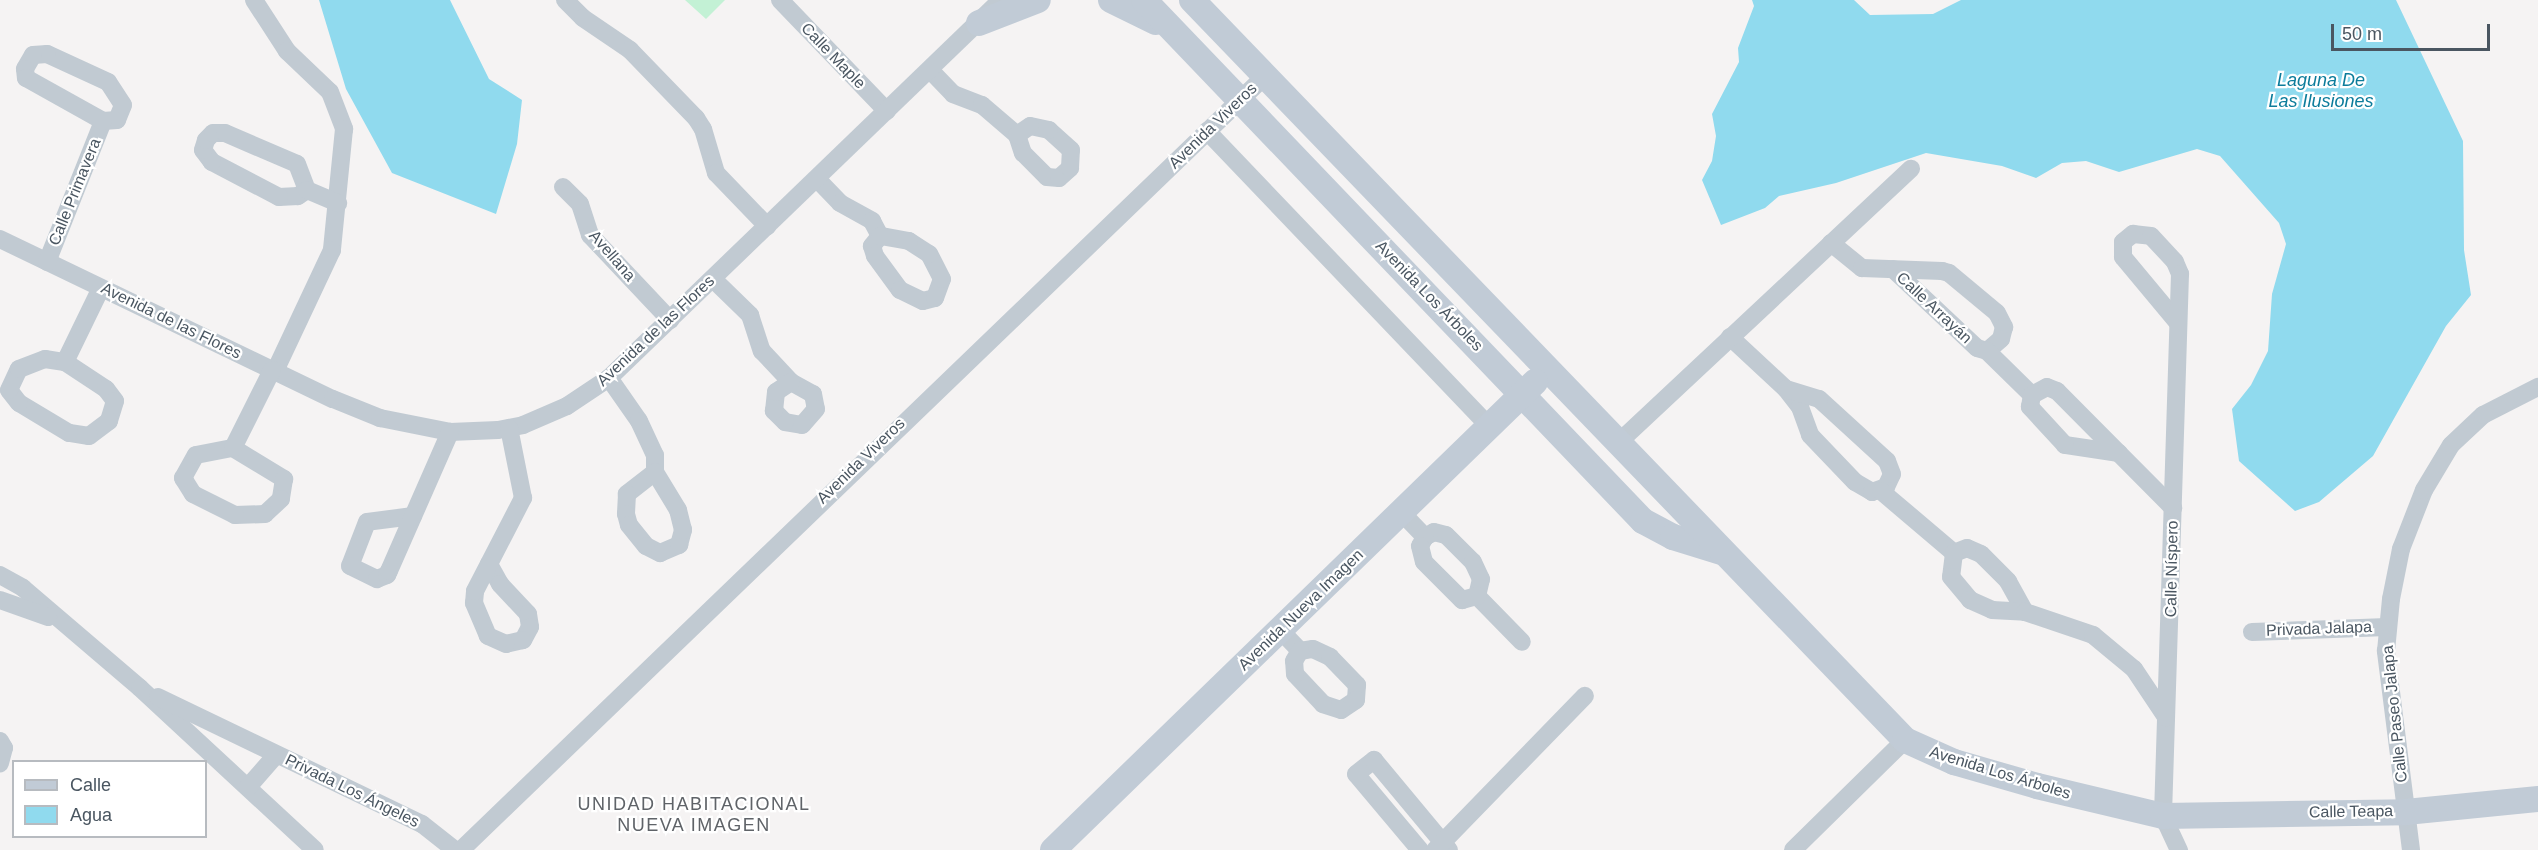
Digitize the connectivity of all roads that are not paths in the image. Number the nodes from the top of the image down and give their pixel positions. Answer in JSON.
{"nodes":[{"id":1,"x":254,"y":0,"type":"edge"},
{"id":2,"x":565,"y":0,"type":"edge"},
{"id":3,"x":780,"y":0,"type":"edge"},
{"id":4,"x":1038,"y":0,"type":"edge"},
{"id":5,"x":1111,"y":0,"type":"edge"},
{"id":6,"x":1144,"y":0,"type":"edge"},
{"id":7,"x":1193,"y":1,"type":"edge"},
{"id":8,"x":992,"y":7,"type":"edge"},
{"id":9,"x":1197,"y":56,"type":"junction"},
{"id":10,"x":930,"y":70,"type":"junction"},
{"id":11,"x":1265,"y":76,"type":"junction"},
{"id":12,"x":1240,"y":100,"type":"junction"},
{"id":13,"x":887,"y":111,"type":"junction"},
{"id":14,"x":103,"y":121,"type":"junction"},
{"id":15,"x":1207,"y":131,"type":"junction"},
{"id":16,"x":1017,"y":135,"type":"dead end"},
{"id":17,"x":1341,"y":154,"type":"junction"},
{"id":18,"x":1911,"y":169,"type":"dead end"},
{"id":19,"x":817,"y":179,"type":"junction"},
{"id":20,"x":1316,"y":179,"type":"junction"},
{"id":21,"x":563,"y":187,"type":"dead end"},
{"id":22,"x":307,"y":190,"type":"junction"},
{"id":23,"x":338,"y":202,"type":"junction"},
{"id":24,"x":767,"y":226,"type":"junction"},
{"id":25,"x":880,"y":236,"type":"dead end"},
{"id":26,"x":0,"y":239,"type":"edge"},
{"id":27,"x":1831,"y":243,"type":"junction"},
{"id":28,"x":47,"y":262,"type":"junction"},
{"id":29,"x":1893,"y":269,"type":"junction"},
{"id":30,"x":713,"y":279,"type":"junction"},
{"id":31,"x":101,"y":288,"type":"junction"},
{"id":32,"x":670,"y":320,"type":"junction"},
{"id":33,"x":2178,"y":323,"type":"junction"},
{"id":34,"x":1730,"y":337,"type":"junction"},
{"id":35,"x":1988,"y":351,"type":"junction"},
{"id":36,"x":65,"y":362,"type":"junction"},
{"id":37,"x":1548,"y":369,"type":"junction"},
{"id":38,"x":274,"y":371,"type":"junction"},
{"id":39,"x":609,"y":378,"type":"junction"},
{"id":40,"x":791,"y":382,"type":"dead end"},
{"id":41,"x":2538,"y":387,"type":"edge"},
{"id":42,"x":1786,"y":389,"type":"junction"},
{"id":43,"x":1523,"y":394,"type":"junction"},
{"id":44,"x":2032,"y":395,"type":"junction"},
{"id":45,"x":1489,"y":426,"type":"junction"},
{"id":46,"x":509,"y":428,"type":"junction"},
{"id":47,"x":450,"y":432,"type":"junction"},
{"id":48,"x":1619,"y":442,"type":"junction"},
{"id":49,"x":233,"y":448,"type":"junction"},
{"id":50,"x":2119,"y":453,"type":"junction"},
{"id":51,"x":655,"y":472,"type":"dead end"},
{"id":52,"x":1881,"y":491,"type":"junction"},
{"id":53,"x":2173,"y":508,"type":"junction"},
{"id":54,"x":1401,"y":512,"type":"junction"},
{"id":55,"x":413,"y":516,"type":"dead end"},
{"id":56,"x":1425,"y":537,"type":"junction"},
{"id":57,"x":1954,"y":553,"type":"junction"},
{"id":58,"x":1734,"y":561,"type":"junction"},
{"id":59,"x":489,"y":564,"type":"dead end"},
{"id":60,"x":0,"y":575,"type":"edge"},
{"id":61,"x":1477,"y":596,"type":"junction"},
{"id":62,"x":0,"y":600,"type":"edge"},
{"id":63,"x":2025,"y":612,"type":"junction"},
{"id":64,"x":68,"y":627,"type":"junction"},
{"id":65,"x":2387,"y":627,"type":"junction"},
{"id":66,"x":1281,"y":631,"type":"junction"},
{"id":67,"x":2252,"y":632,"type":"dead end"},
{"id":68,"x":1522,"y":642,"type":"dead end"},
{"id":69,"x":1300,"y":651,"type":"dead end"},
{"id":70,"x":140,"y":688,"type":"junction"},
{"id":71,"x":1585,"y":696,"type":"dead end"},
{"id":72,"x":2168,"y":723,"type":"junction"},
{"id":73,"x":1905,"y":740,"type":"junction"},
{"id":74,"x":0,"y":741,"type":"edge"},
{"id":75,"x":276,"y":755,"type":"junction"},
{"id":76,"x":0,"y":763,"type":"edge"},
{"id":77,"x":248,"y":787,"type":"junction"},
{"id":78,"x":2538,"y":799,"type":"edge"},
{"id":79,"x":2406,"y":812,"type":"junction"},
{"id":80,"x":2163,"y":816,"type":"junction"},
{"id":81,"x":1800,"y":847,"type":"edge"},
{"id":82,"x":1442,"y":848,"type":"edge"},
{"id":83,"x":315,"y":850,"type":"edge"},
{"id":84,"x":455,"y":850,"type":"edge"},
{"id":85,"x":461,"y":850,"type":"edge"},
{"id":86,"x":1053,"y":850,"type":"edge"},
{"id":87,"x":1420,"y":850,"type":"edge"},
{"id":88,"x":2179,"y":850,"type":"edge"},
{"id":89,"x":2411,"y":850,"type":"edge"}],
"edges":[{"from":1,"to":23,"type":"street"},
{"from":2,"to":24,"type":"street"},
{"from":3,"to":13,"type":"street","name":"Calle Maple"},
{"from":4,"to":8,"type":"street"},
{"from":5,"to":9,"type":"street"},
{"from":6,"to":9,"type":"street","name":"Avenida Los Árboles"},
{"from":7,"to":11,"type":"street","name":"Avenida Los Árboles"},
{"from":8,"to":10,"type":"street","name":"Avenida de las Flores"},
{"from":9,"to":12,"type":"street","name":"Avenida Los Árboles"},
{"from":10,"to":13,"type":"street","name":"Avenida de las Flores"},
{"from":10,"to":16,"type":"street"},
{"from":11,"to":12,"type":"street","name":"Avenida Viveros"},
{"from":11,"to":17,"type":"street","name":"Avenida Los Árboles"},
{"from":12,"to":15,"type":"street","name":"Avenida Viveros"},
{"from":12,"to":20,"type":"street","name":"Avenida Los Árboles"},
{"from":13,"to":19,"type":"street","name":"Avenida de las Flores"},
{"from":14,"to":14,"type":"street","name":"Calle Primavera"},
{"from":14,"to":28,"type":"street","name":"Calle Primavera"},
{"from":15,"to":45,"type":"street"},
{"from":15,"to":85,"type":"street","name":"Avenida Viveros"},
{"from":17,"to":20,"type":"street"},
{"from":17,"to":37,"type":"street","name":"Avenida Los Árboles"},
{"from":18,"to":27,"type":"street"},
{"from":19,"to":24,"type":"street","name":"Avenida de las Flores"},
{"from":19,"to":25,"type":"street"},
{"from":20,"to":43,"type":"street","name":"Avenida Los Árboles"},
{"from":21,"to":32,"type":"street","name":"Avellana"},
{"from":22,"to":22,"type":"street"},
{"from":22,"to":23,"type":"street"},
{"from":23,"to":38,"type":"street"},
{"from":24,"to":30,"type":"street","name":"Avenida de las Flores"},
{"from":26,"to":28,"type":"street","name":"Avenida de las Flores"},
{"from":27,"to":29,"type":"street","name":"Calle Arrayán"},
{"from":27,"to":34,"type":"street"},
{"from":28,"to":31,"type":"street","name":"Avenida de las Flores"},
{"from":29,"to":35,"type":"street","name":"Calle Arrayán"},
{"from":29,"to":35,"type":"street","name":"Calle Arrayán"},
{"from":30,"to":32,"type":"street","name":"Avenida de las Flores"},
{"from":30,"to":40,"type":"street"},
{"from":31,"to":36,"type":"street"},
{"from":31,"to":38,"type":"street","name":"Avenida de las Flores"},
{"from":32,"to":39,"type":"street","name":"Avenida de las Flores"},
{"from":33,"to":33,"type":"street","name":"Calle Níspero"},
{"from":33,"to":53,"type":"street","name":"Calle Níspero"},
{"from":34,"to":42,"type":"street"},
{"from":34,"to":48,"type":"street"},
{"from":35,"to":44,"type":"street"},
{"from":36,"to":36,"type":"street"},
{"from":37,"to":43,"type":"street","name":"Avenida Nueva Imagen"},
{"from":37,"to":48,"type":"street","name":"Avenida Los Árboles"},
{"from":38,"to":47,"type":"street","name":"Avenida de las Flores"},
{"from":38,"to":49,"type":"street"},
{"from":39,"to":46,"type":"street","name":"Avenida de las Flores"},
{"from":39,"to":51,"type":"street"},
{"from":41,"to":65,"type":"street","name":"Calle Paseo Jalapa"},
{"from":42,"to":52,"type":"street"},
{"from":42,"to":52,"type":"street"},
{"from":43,"to":45,"type":"street","name":"Avenida Nueva Imagen"},
{"from":43,"to":58,"type":"street","name":"Avenida Los Árboles"},
{"from":44,"to":50,"type":"street"},
{"from":44,"to":50,"type":"street"},
{"from":45,"to":54,"type":"street","name":"Avenida Nueva Imagen"},
{"from":46,"to":47,"type":"street","name":"Avenida de las Flores"},
{"from":46,"to":59,"type":"street"},
{"from":47,"to":55,"type":"street"},
{"from":48,"to":58,"type":"street","name":"Avenida Los Árboles"},
{"from":49,"to":49,"type":"street"},
{"from":50,"to":53,"type":"street"},
{"from":52,"to":57,"type":"street"},
{"from":53,"to":72,"type":"street","name":"Calle Níspero"},
{"from":54,"to":56,"type":"street"},
{"from":54,"to":66,"type":"street","name":"Avenida Nueva Imagen"},
{"from":56,"to":61,"type":"street"},
{"from":56,"to":61,"type":"street"},
{"from":57,"to":63,"type":"street"},
{"from":57,"to":63,"type":"street"},
{"from":58,"to":73,"type":"street","name":"Avenida Los Árboles"},
{"from":60,"to":64,"type":"street","name":"Privada Los Ángeles"},
{"from":61,"to":68,"type":"street"},
{"from":62,"to":64,"type":"street","name":"Privada Los Ángeles"},
{"from":63,"to":72,"type":"street"},
{"from":64,"to":70,"type":"street","name":"Privada Los Ángeles"},
{"from":65,"to":67,"type":"street","name":"Privada Jalapa"},
{"from":65,"to":79,"type":"street","name":"Calle Paseo Jalapa"},
{"from":66,"to":69,"type":"street"},
{"from":66,"to":86,"type":"street","name":"Avenida Nueva Imagen"},
{"from":70,"to":75,"type":"street","name":"Privada Los Ángeles"},
{"from":70,"to":77,"type":"street","name":"Privada Los Ángeles"},
{"from":71,"to":82,"type":"street"},
{"from":72,"to":80,"type":"street","name":"Calle Níspero"},
{"from":73,"to":80,"type":"street","name":"Avenida Los Árboles"},
{"from":73,"to":81,"type":"street"},
{"from":74,"to":76,"type":"street"},
{"from":75,"to":77,"type":"street","name":"Privada Los Ángeles"},
{"from":75,"to":84,"type":"street","name":"Privada Los Ángeles"},
{"from":77,"to":83,"type":"street","name":"Privada Los Ángeles"},
{"from":78,"to":79,"type":"street","name":"Calle Teapa"},
{"from":79,"to":80,"type":"street","name":"Calle Teapa"},
{"from":79,"to":89,"type":"street","name":"Calle Paseo Jalapa"},
{"from":80,"to":88,"type":"street"},
{"from":82,"to":87,"type":"street"}]}
